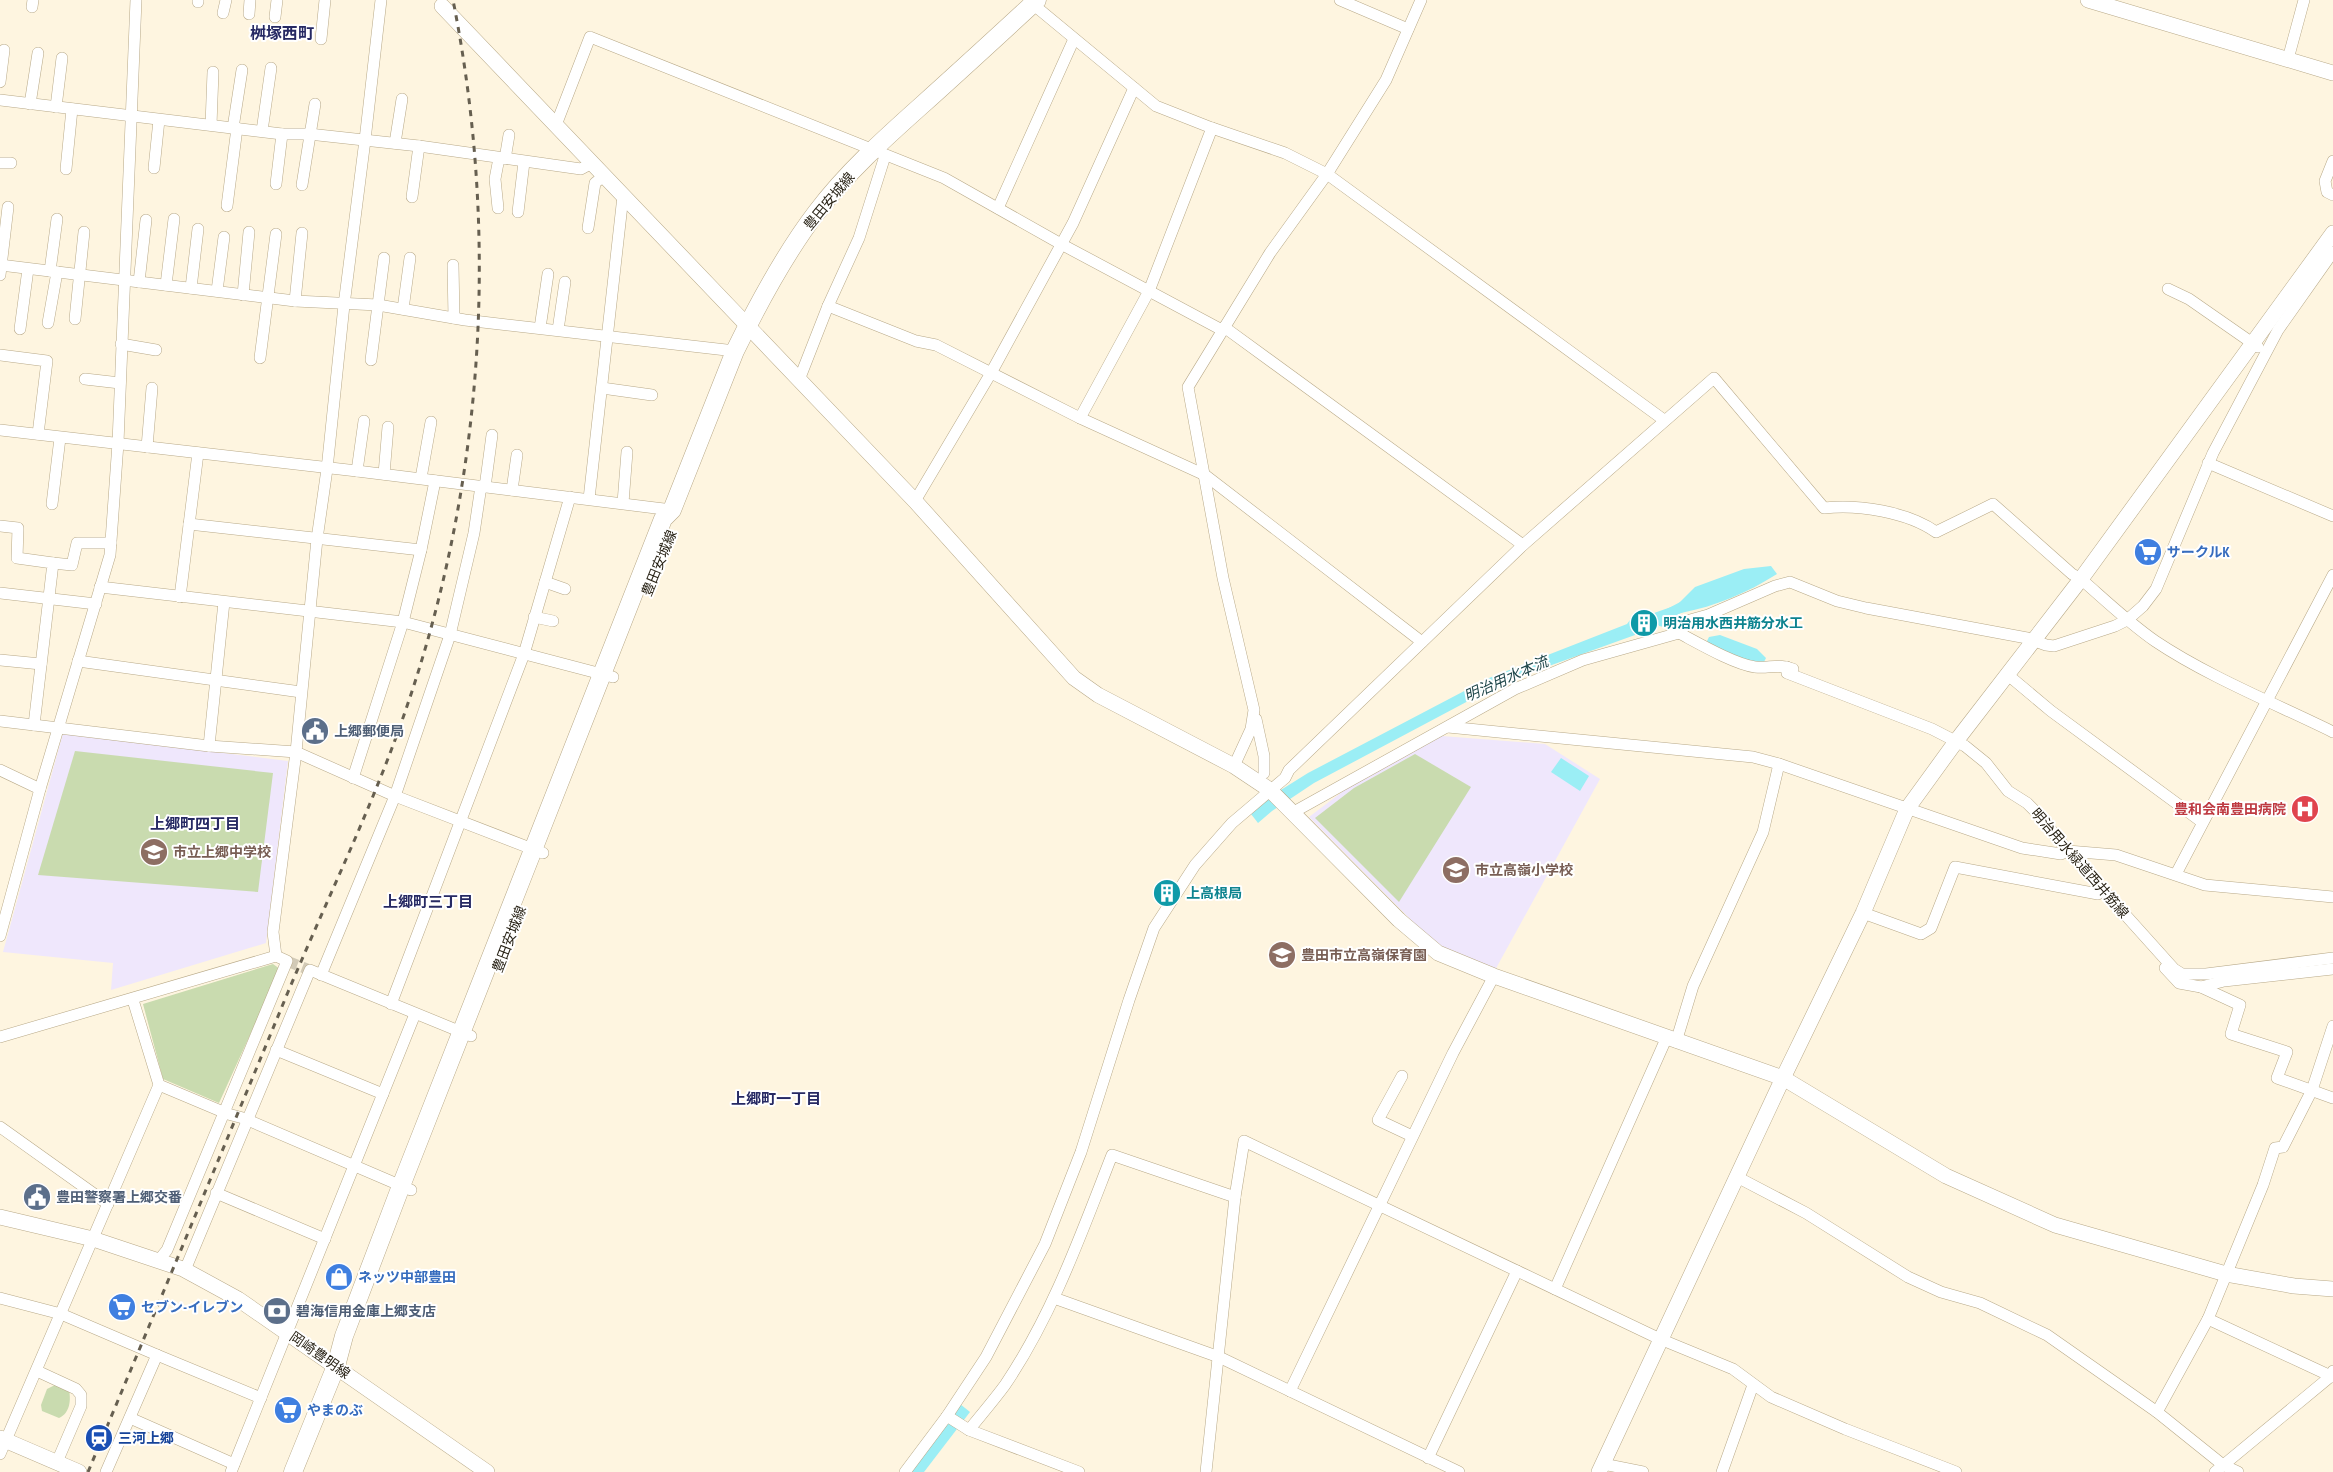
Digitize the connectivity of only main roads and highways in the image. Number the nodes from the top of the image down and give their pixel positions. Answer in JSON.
{"nodes":[{"id":1,"x":1032,"y":1,"type":"edge"},
{"id":2,"x":294,"y":1472,"type":"edge"}],
"edges":[{"from":1,"to":2,"type":"main road","name":"豊田安城線"}]}
